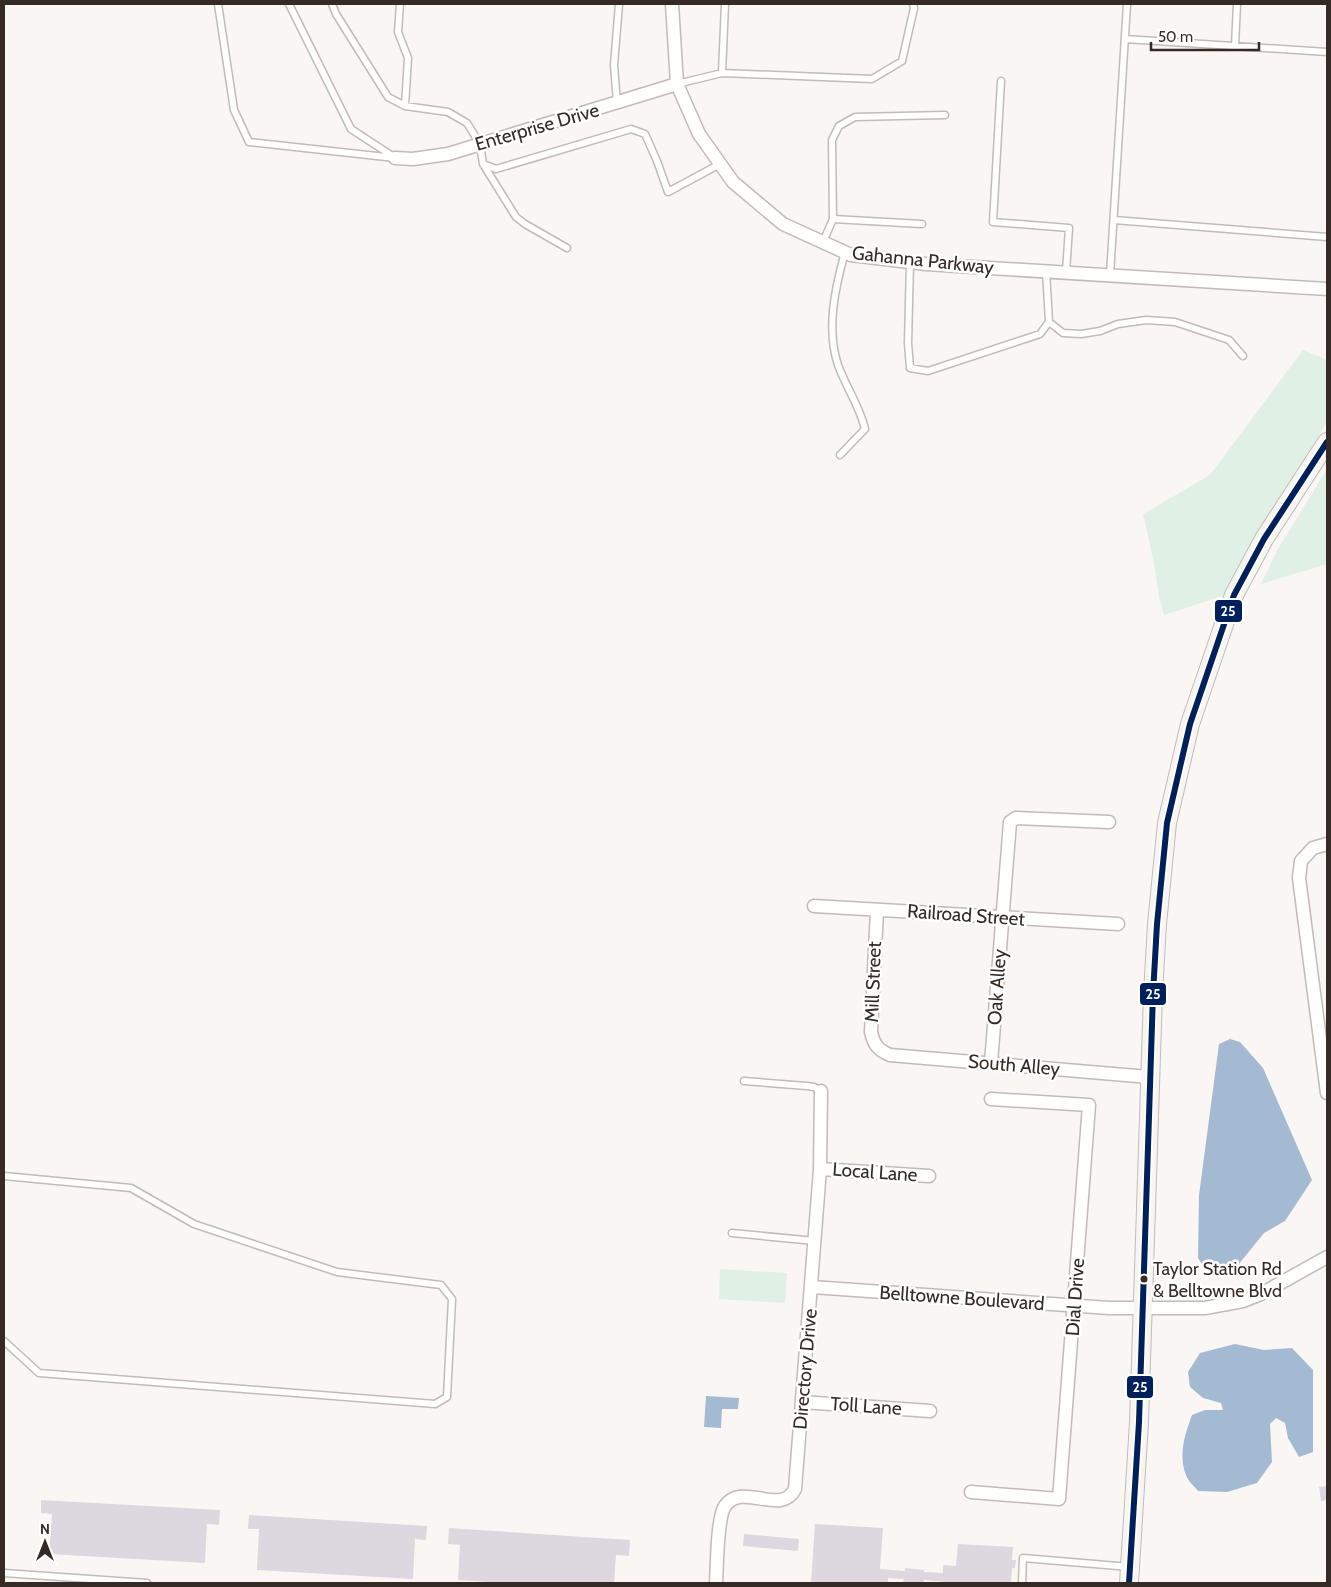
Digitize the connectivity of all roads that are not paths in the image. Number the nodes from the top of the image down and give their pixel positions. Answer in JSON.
{"nodes":[{"id":1,"x":218,"y":4,"type":"edge"},
{"id":2,"x":289,"y":4,"type":"edge"},
{"id":3,"x":332,"y":4,"type":"edge"},
{"id":4,"x":400,"y":4,"type":"edge"},
{"id":5,"x":619,"y":4,"type":"edge"},
{"id":6,"x":672,"y":4,"type":"edge"},
{"id":7,"x":726,"y":4,"type":"edge"},
{"id":8,"x":913,"y":4,"type":"edge"},
{"id":9,"x":1127,"y":4,"type":"edge"},
{"id":10,"x":1237,"y":4,"type":"edge"},
{"id":11,"x":1125,"y":39,"type":"junction"},
{"id":12,"x":1235,"y":46,"type":"junction"},
{"id":13,"x":1327,"y":52,"type":"edge"},
{"id":14,"x":722,"y":73,"type":"junction"},
{"id":15,"x":1001,"y":81,"type":"dead end"},
{"id":16,"x":677,"y":84,"type":"junction"},
{"id":17,"x":617,"y":103,"type":"junction"},
{"id":18,"x":405,"y":106,"type":"junction"},
{"id":19,"x":945,"y":115,"type":"dead end"},
{"id":20,"x":480,"y":144,"type":"junction"},
{"id":21,"x":395,"y":158,"type":"junction"},
{"id":22,"x":483,"y":164,"type":"junction"},
{"id":23,"x":720,"y":164,"type":"junction"},
{"id":24,"x":833,"y":219,"type":"junction"},
{"id":25,"x":1114,"y":220,"type":"junction"},
{"id":26,"x":922,"y":224,"type":"dead end"},
{"id":27,"x":1327,"y":237,"type":"edge"},
{"id":28,"x":823,"y":242,"type":"junction"},
{"id":29,"x":567,"y":248,"type":"dead end"},
{"id":30,"x":845,"y":252,"type":"junction"},
{"id":31,"x":910,"y":262,"type":"junction"},
{"id":32,"x":1046,"y":271,"type":"junction"},
{"id":33,"x":1066,"y":272,"type":"junction"},
{"id":34,"x":1110,"y":275,"type":"junction"},
{"id":35,"x":1327,"y":288,"type":"edge"},
{"id":36,"x":1049,"y":322,"type":"junction"},
{"id":37,"x":1243,"y":356,"type":"dead end"},
{"id":38,"x":1327,"y":442,"type":"edge"},
{"id":39,"x":840,"y":455,"type":"dead end"},
{"id":40,"x":1109,"y":822,"type":"dead end"},
{"id":41,"x":1327,"y":844,"type":"edge"},
{"id":42,"x":814,"y":906,"type":"dead end"},
{"id":43,"x":877,"y":910,"type":"junction"},
{"id":44,"x":1002,"y":918,"type":"junction"},
{"id":45,"x":1118,"y":924,"type":"dead end"},
{"id":46,"x":880,"y":1051,"type":"joint"},
{"id":47,"x":991,"y":1063,"type":"junction"},
{"id":48,"x":1149,"y":1077,"type":"junction"},
{"id":49,"x":744,"y":1081,"type":"dead end"},
{"id":50,"x":821,"y":1091,"type":"joint"},
{"id":51,"x":1327,"y":1093,"type":"edge"},
{"id":52,"x":991,"y":1099,"type":"dead end"},
{"id":53,"x":820,"y":1169,"type":"junction"},
{"id":54,"x":4,"y":1176,"type":"edge"},
{"id":55,"x":929,"y":1176,"type":"dead end"},
{"id":56,"x":732,"y":1233,"type":"dead end"},
{"id":57,"x":815,"y":1241,"type":"junction"},
{"id":58,"x":1327,"y":1257,"type":"edge"},
{"id":59,"x":812,"y":1287,"type":"junction"},
{"id":60,"x":1075,"y":1306,"type":"junction"},
{"id":61,"x":1142,"y":1309,"type":"junction"},
{"id":62,"x":4,"y":1341,"type":"edge"},
{"id":63,"x":802,"y":1402,"type":"junction"},
{"id":64,"x":930,"y":1410,"type":"dead end"},
{"id":65,"x":971,"y":1492,"type":"dead end"},
{"id":66,"x":4,"y":1573,"type":"edge"},
{"id":67,"x":1130,"y":1575,"type":"edge"},
{"id":68,"x":148,"y":1583,"type":"edge"},
{"id":69,"x":716,"y":1583,"type":"edge"},
{"id":70,"x":1022,"y":1583,"type":"edge"}],
"edges":[{"from":1,"to":21,"type":"lane"},
{"from":2,"to":21,"type":"lane"},
{"from":3,"to":18,"type":"lane"},
{"from":4,"to":18,"type":"lane"},
{"from":5,"to":17,"type":"lane"},
{"from":6,"to":16,"type":"street","name":"Gahanna Parkway"},
{"from":7,"to":14,"type":"lane"},
{"from":8,"to":14,"type":"lane"},
{"from":9,"to":11,"type":"lane"},
{"from":10,"to":12,"type":"lane"},
{"from":11,"to":12,"type":"lane"},
{"from":11,"to":25,"type":"lane"},
{"from":12,"to":13,"type":"lane"},
{"from":14,"to":16,"type":"lane"},
{"from":15,"to":33,"type":"lane"},
{"from":16,"to":17,"type":"street","name":"Enterprise Drive"},
{"from":16,"to":23,"type":"street","name":"Gahanna Parkway"},
{"from":17,"to":20,"type":"street","name":"Enterprise Drive"},
{"from":18,"to":20,"type":"lane"},
{"from":19,"to":24,"type":"lane"},
{"from":20,"to":21,"type":"street","name":"Enterprise Drive"},
{"from":20,"to":22,"type":"lane"},
{"from":22,"to":23,"type":"lane"},
{"from":22,"to":29,"type":"lane"},
{"from":23,"to":28,"type":"street","name":"Gahanna Parkway"},
{"from":24,"to":26,"type":"lane"},
{"from":24,"to":28,"type":"lane"},
{"from":25,"to":27,"type":"lane"},
{"from":25,"to":34,"type":"lane"},
{"from":28,"to":30,"type":"street","name":"Gahanna Parkway"},
{"from":30,"to":31,"type":"street","name":"Gahanna Parkway"},
{"from":30,"to":39,"type":"lane"},
{"from":31,"to":32,"type":"street","name":"Gahanna Parkway"},
{"from":31,"to":36,"type":"lane"},
{"from":32,"to":33,"type":"street","name":"Gahanna Parkway"},
{"from":32,"to":36,"type":"lane"},
{"from":33,"to":34,"type":"street","name":"Gahanna Parkway"},
{"from":34,"to":35,"type":"street","name":"Gahanna Parkway"},
{"from":36,"to":37,"type":"lane"},
{"from":38,"to":48,"type":"main road"},
{"from":40,"to":44,"type":"street","name":"Oak Alley"},
{"from":41,"to":51,"type":"street"},
{"from":42,"to":43,"type":"street","name":"Railroad Street"},
{"from":43,"to":44,"type":"street","name":"Railroad Street"},
{"from":43,"to":46,"type":"street","name":"Mill Street"},
{"from":44,"to":45,"type":"street","name":"Railroad Street"},
{"from":44,"to":47,"type":"street","name":"Oak Alley"},
{"from":46,"to":47,"type":"street","name":"South Alley"},
{"from":47,"to":48,"type":"street","name":"South Alley"},
{"from":48,"to":61,"type":"main road"},
{"from":49,"to":50,"type":"lane"},
{"from":50,"to":53,"type":"street","name":"Directory Drive"},
{"from":52,"to":60,"type":"street","name":"Dial Drive"},
{"from":53,"to":55,"type":"street","name":"Local Lane"},
{"from":53,"to":57,"type":"street","name":"Directory Drive"},
{"from":54,"to":62,"type":"lane"},
{"from":56,"to":57,"type":"lane"},
{"from":57,"to":59,"type":"street","name":"Directory Drive"},
{"from":58,"to":61,"type":"street","name":"Belltowne Boulevard"},
{"from":59,"to":60,"type":"street","name":"Belltowne Boulevard"},
{"from":59,"to":63,"type":"street","name":"Directory Drive"},
{"from":60,"to":61,"type":"street","name":"Belltowne Boulevard"},
{"from":60,"to":65,"type":"street","name":"Dial Drive"},
{"from":61,"to":67,"type":"main road"},
{"from":63,"to":64,"type":"street","name":"Toll Lane"},
{"from":63,"to":69,"type":"street","name":"Directory Drive"},
{"from":66,"to":68,"type":"lane"},
{"from":67,"to":70,"type":"lane"}]}
